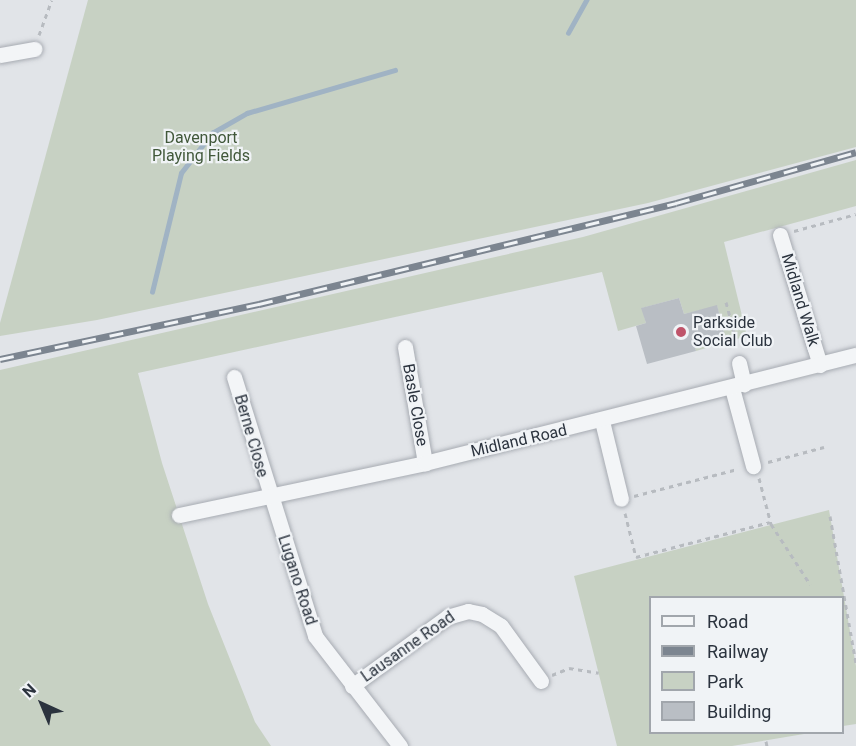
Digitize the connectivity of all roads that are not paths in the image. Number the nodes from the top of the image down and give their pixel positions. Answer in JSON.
{"nodes":[{"id":1,"x":34,"y":49,"type":"road end"},
{"id":2,"x":0,"y":56,"type":"edge"},
{"id":3,"x":780,"y":235,"type":"road end"},
{"id":4,"x":405,"y":347,"type":"dead end"},
{"id":5,"x":856,"y":355,"type":"edge"},
{"id":6,"x":739,"y":363,"type":"dead end"},
{"id":7,"x":820,"y":364,"type":"junction"},
{"id":8,"x":234,"y":377,"type":"dead end"},
{"id":9,"x":738,"y":386,"type":"junction"},
{"id":10,"x":602,"y":421,"type":"junction"},
{"id":11,"x":425,"y":463,"type":"junction"},
{"id":12,"x":754,"y":465,"type":"road end"},
{"id":13,"x":269,"y":495,"type":"junction"},
{"id":14,"x":621,"y":499,"type":"road end"},
{"id":15,"x":179,"y":515,"type":"dead end"},
{"id":16,"x":541,"y":681,"type":"road end"},
{"id":17,"x":352,"y":686,"type":"junction"},
{"id":18,"x":400,"y":746,"type":"edge"}],
"edges":[{"from":1,"to":2,"type":"street"},
{"from":3,"to":7,"type":"street","name":"Midland Walk"},
{"from":4,"to":11,"type":"street","name":"Basle Close"},
{"from":5,"to":7,"type":"street","name":"Midland Road"},
{"from":6,"to":9,"type":"street"},
{"from":7,"to":9,"type":"street","name":"Midland Road"},
{"from":8,"to":13,"type":"street","name":"Berne Close"},
{"from":9,"to":10,"type":"street","name":"Midland Road"},
{"from":9,"to":12,"type":"street"},
{"from":10,"to":11,"type":"street","name":"Midland Road"},
{"from":10,"to":14,"type":"street"},
{"from":11,"to":13,"type":"street","name":"Midland Road"},
{"from":13,"to":15,"type":"street","name":"Midland Road"},
{"from":13,"to":17,"type":"street","name":"Lugano Road"},
{"from":16,"to":17,"type":"street","name":"Lausanne Road"},
{"from":17,"to":18,"type":"street","name":"Lugano Road"}]}
